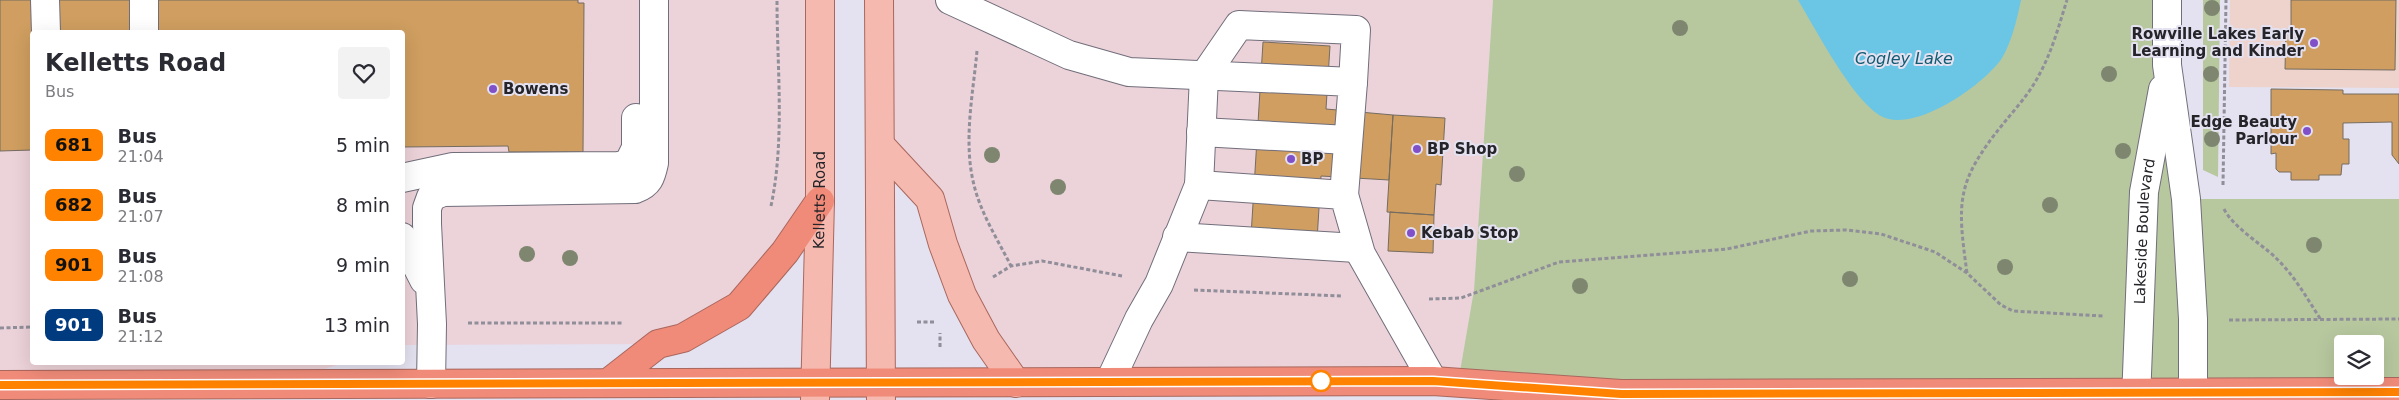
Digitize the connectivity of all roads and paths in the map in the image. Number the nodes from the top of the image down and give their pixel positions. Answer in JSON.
{"nodes":[{"id":1,"x":45,"y":0,"type":"edge"},
{"id":2,"x":144,"y":0,"type":"edge"},
{"id":3,"x":635,"y":0,"type":"edge"},
{"id":4,"x":654,"y":0,"type":"edge"},
{"id":5,"x":777,"y":0,"type":"edge"},
{"id":6,"x":820,"y":0,"type":"edge"},
{"id":7,"x":880,"y":0,"type":"edge"},
{"id":8,"x":950,"y":0,"type":"edge"},
{"id":9,"x":2068,"y":0,"type":"edge"},
{"id":10,"x":2167,"y":0,"type":"edge"},
{"id":11,"x":2226,"y":0,"type":"edge"},
{"id":12,"x":980,"y":13,"type":"junction"},
{"id":13,"x":46,"y":30,"type":"edge"},
{"id":14,"x":144,"y":30,"type":"edge"},
{"id":15,"x":2167,"y":65,"type":"junction"},
{"id":16,"x":1204,"y":76,"type":"junction"},
{"id":17,"x":1353,"y":82,"type":"junction"},
{"id":18,"x":1201,"y":132,"type":"junction"},
{"id":19,"x":1348,"y":140,"type":"junction"},
{"id":20,"x":880,"y":144,"type":"junction"},
{"id":21,"x":405,"y":177,"type":"edge"},
{"id":22,"x":1199,"y":185,"type":"junction"},
{"id":23,"x":2223,"y":191,"type":"dead end"},
{"id":24,"x":1344,"y":195,"type":"junction"},
{"id":25,"x":820,"y":201,"type":"junction"},
{"id":26,"x":2224,"y":205,"type":"dead end"},
{"id":27,"x":768,"y":215,"type":"dead end"},
{"id":28,"x":1177,"y":237,"type":"junction"},
{"id":29,"x":405,"y":241,"type":"edge"},
{"id":30,"x":1357,"y":248,"type":"junction"},
{"id":31,"x":1011,"y":266,"type":"junction"},
{"id":32,"x":1967,"y":274,"type":"junction"},
{"id":33,"x":1159,"y":284,"type":"junction"},
{"id":34,"x":962,"y":294,"type":"junction"},
{"id":35,"x":430,"y":296,"type":"junction"},
{"id":36,"x":1386,"y":298,"type":"junction"},
{"id":37,"x":2139,"y":317,"type":"junction"},
{"id":38,"x":2192,"y":319,"type":"junction"},
{"id":39,"x":2399,"y":320,"type":"edge"},
{"id":40,"x":881,"y":321,"type":"junction"},
{"id":41,"x":2321,"y":321,"type":"junction"},
{"id":42,"x":633,"y":323,"type":"dead end"},
{"id":43,"x":432,"y":324,"type":"junction"},
{"id":44,"x":30,"y":327,"type":"edge"},
{"id":45,"x":0,"y":328,"type":"edge"},
{"id":46,"x":1110,"y":381,"type":"junction"},
{"id":47,"x":1433,"y":381,"type":"junction"},
{"id":48,"x":608,"y":383,"type":"junction"},
{"id":49,"x":1016,"y":383,"type":"junction"},
{"id":50,"x":432,"y":384,"type":"junction"},
{"id":51,"x":0,"y":385,"type":"edge"},
{"id":52,"x":881,"y":391,"type":"edge"},
{"id":53,"x":816,"y":392,"type":"edge"},
{"id":54,"x":2399,"y":392,"type":"edge"},
{"id":55,"x":2136,"y":396,"type":"edge"},
{"id":56,"x":2193,"y":396,"type":"edge"}],
"edges":[{"from":1,"to":13,"type":"street"},
{"from":2,"to":14,"type":"street"},
{"from":3,"to":21,"type":"street"},
{"from":4,"to":35,"type":"street"},
{"from":5,"to":27,"type":"path"},
{"from":6,"to":25,"type":"main road","name":"Kelletts Road"},
{"from":7,"to":20,"type":"main road"},
{"from":8,"to":12,"type":"street"},
{"from":9,"to":32,"type":"path"},
{"from":10,"to":15,"type":"street","name":"Lakeside Boulevard"},
{"from":11,"to":23,"type":"path"},
{"from":12,"to":16,"type":"street"},
{"from":12,"to":31,"type":"path"},
{"from":15,"to":37,"type":"street","name":"Lakeside Boulevard"},
{"from":15,"to":38,"type":"street","name":"Lakeside Boulevard"},
{"from":16,"to":17,"type":"street"},
{"from":16,"to":17,"type":"street"},
{"from":16,"to":18,"type":"street"},
{"from":17,"to":19,"type":"street"},
{"from":18,"to":19,"type":"street"},
{"from":18,"to":22,"type":"street"},
{"from":19,"to":24,"type":"street"},
{"from":20,"to":34,"type":"main road"},
{"from":20,"to":40,"type":"main road"},
{"from":22,"to":24,"type":"street"},
{"from":22,"to":28,"type":"street"},
{"from":24,"to":30,"type":"street"},
{"from":25,"to":48,"type":"highway"},
{"from":25,"to":53,"type":"main road","name":"Kelletts Road"},
{"from":26,"to":41,"type":"path"},
{"from":28,"to":30,"type":"street"},
{"from":28,"to":33,"type":"street"},
{"from":29,"to":35,"type":"street"},
{"from":30,"to":36,"type":"street"},
{"from":31,"to":33,"type":"path"},
{"from":31,"to":34,"type":"path"},
{"from":32,"to":36,"type":"path"},
{"from":32,"to":37,"type":"path"},
{"from":33,"to":36,"type":"path"},
{"from":33,"to":46,"type":"street"},
{"from":34,"to":40,"type":"path"},
{"from":34,"to":49,"type":"main road"},
{"from":35,"to":43,"type":"street"},
{"from":36,"to":47,"type":"street"},
{"from":37,"to":55,"type":"street","name":"Lakeside Boulevard"},
{"from":38,"to":41,"type":"path"},
{"from":38,"to":56,"type":"street","name":"Lakeside Boulevard"},
{"from":39,"to":41,"type":"path"},
{"from":40,"to":52,"type":"main road"},
{"from":42,"to":43,"type":"path"},
{"from":43,"to":50,"type":"street"},
{"from":44,"to":45,"type":"path"},
{"from":46,"to":47,"type":"highway"},
{"from":46,"to":49,"type":"highway"},
{"from":47,"to":55,"type":"highway"},
{"from":48,"to":50,"type":"highway"},
{"from":48,"to":53,"type":"highway"},
{"from":49,"to":52,"type":"highway"},
{"from":50,"to":51,"type":"highway"},
{"from":52,"to":53,"type":"highway"},
{"from":54,"to":56,"type":"highway"},
{"from":55,"to":56,"type":"highway"}]}
